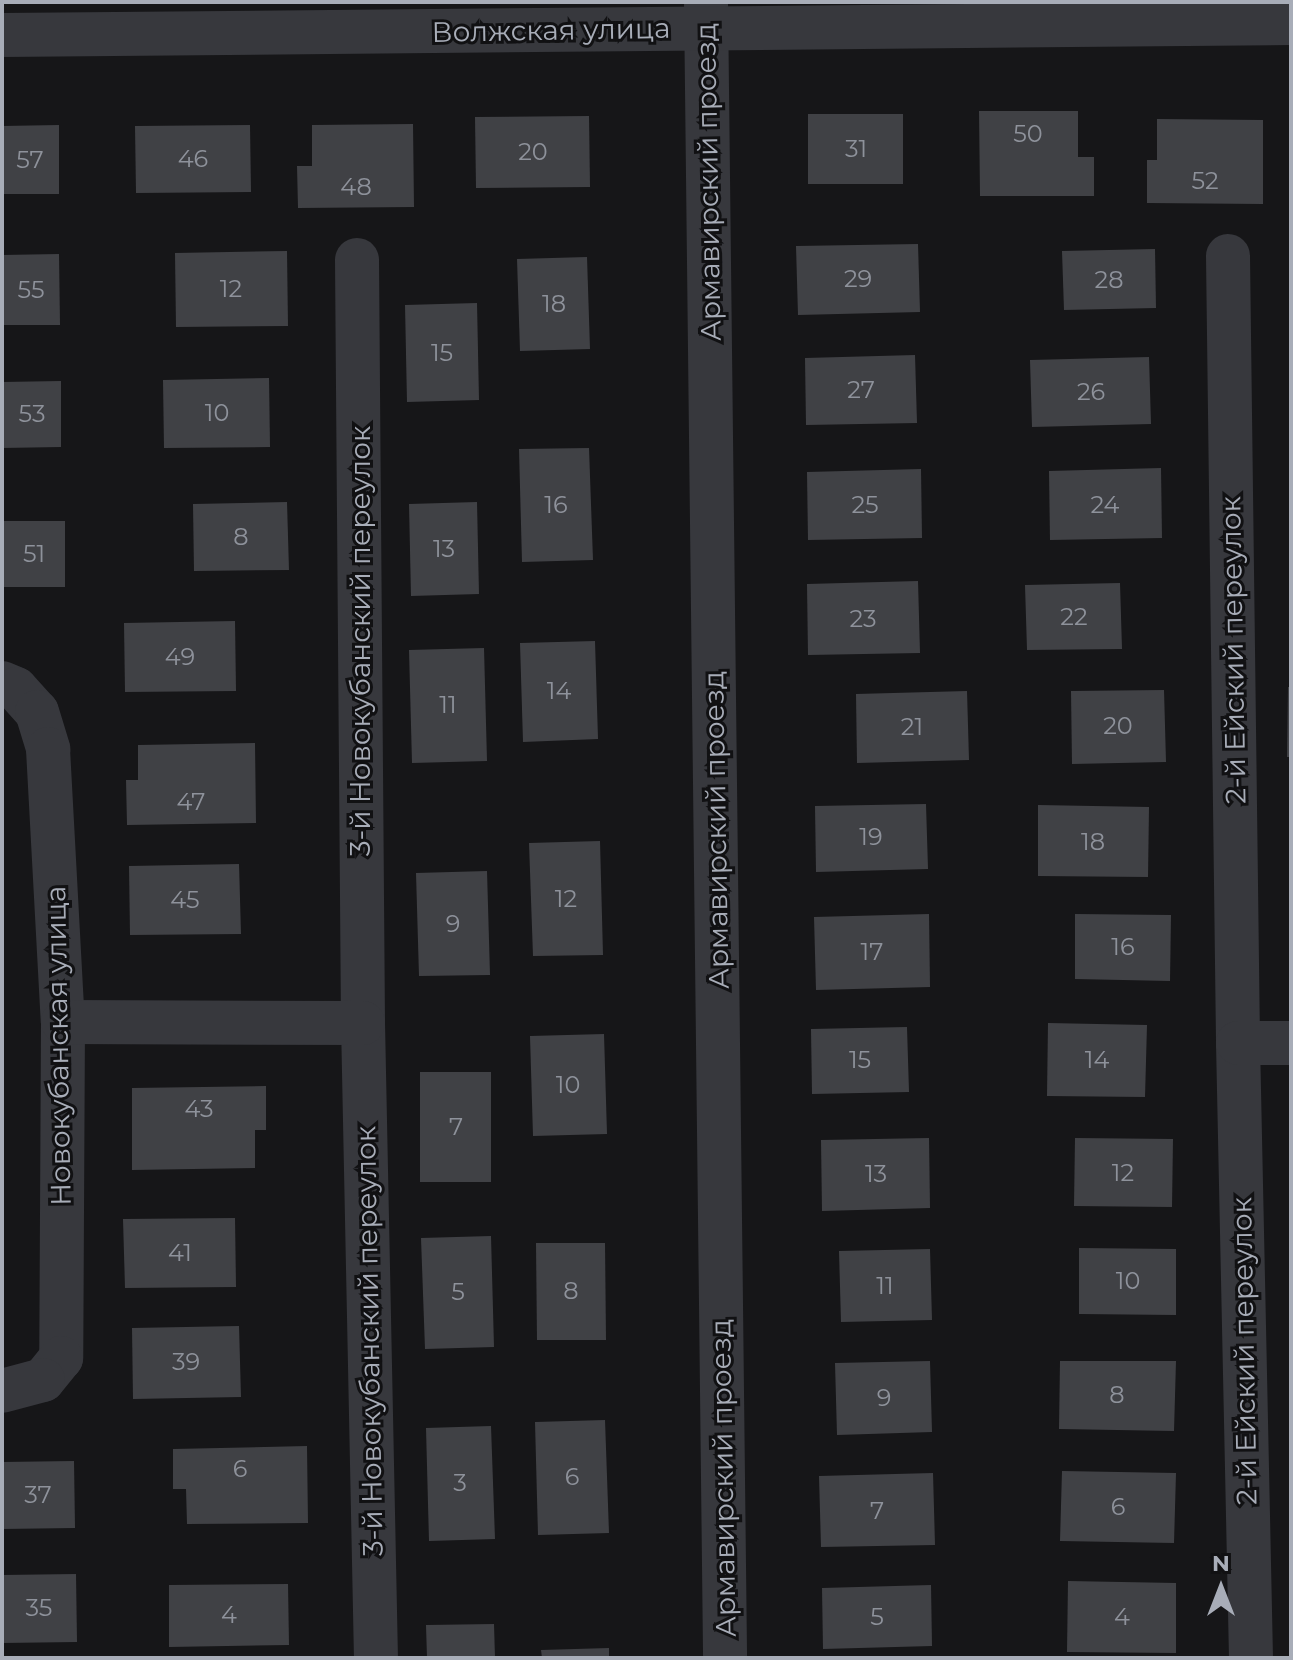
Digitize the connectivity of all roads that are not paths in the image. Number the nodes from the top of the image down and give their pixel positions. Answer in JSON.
{"nodes":[{"id":1,"x":706,"y":15,"type":"edge"},
{"id":2,"x":1291,"y":23,"type":"edge"},
{"id":3,"x":2,"y":35,"type":"edge"},
{"id":4,"x":1228,"y":256,"type":"dead end"},
{"id":5,"x":357,"y":260,"type":"dead end"},
{"id":6,"x":2,"y":683,"type":"edge"},
{"id":7,"x":63,"y":1022,"type":"junction"},
{"id":8,"x":363,"y":1023,"type":"junction"},
{"id":9,"x":1238,"y":1043,"type":"junction"},
{"id":10,"x":1291,"y":1043,"type":"edge"},
{"id":11,"x":2,"y":1391,"type":"edge"},
{"id":12,"x":376,"y":1658,"type":"edge"},
{"id":13,"x":725,"y":1658,"type":"edge"},
{"id":14,"x":1251,"y":1658,"type":"edge"}],
"edges":[{"from":1,"to":2,"type":"street","name":"Волжская улица"},
{"from":1,"to":3,"type":"street","name":"Волжская улица"},
{"from":1,"to":13,"type":"street","name":"Армавирский проезд"},
{"from":4,"to":9,"type":"street","name":"2-й Ейский переулок"},
{"from":5,"to":8,"type":"street","name":"3-й Новокубанский переулок"},
{"from":6,"to":7,"type":"street","name":"Новокубанская улица"},
{"from":7,"to":8,"type":"street"},
{"from":7,"to":11,"type":"street","name":"Новокубанская улица"},
{"from":8,"to":12,"type":"street","name":"3-й Новокубанский переулок"},
{"from":9,"to":10,"type":"street"},
{"from":9,"to":14,"type":"street","name":"2-й Ейский переулок"}]}
